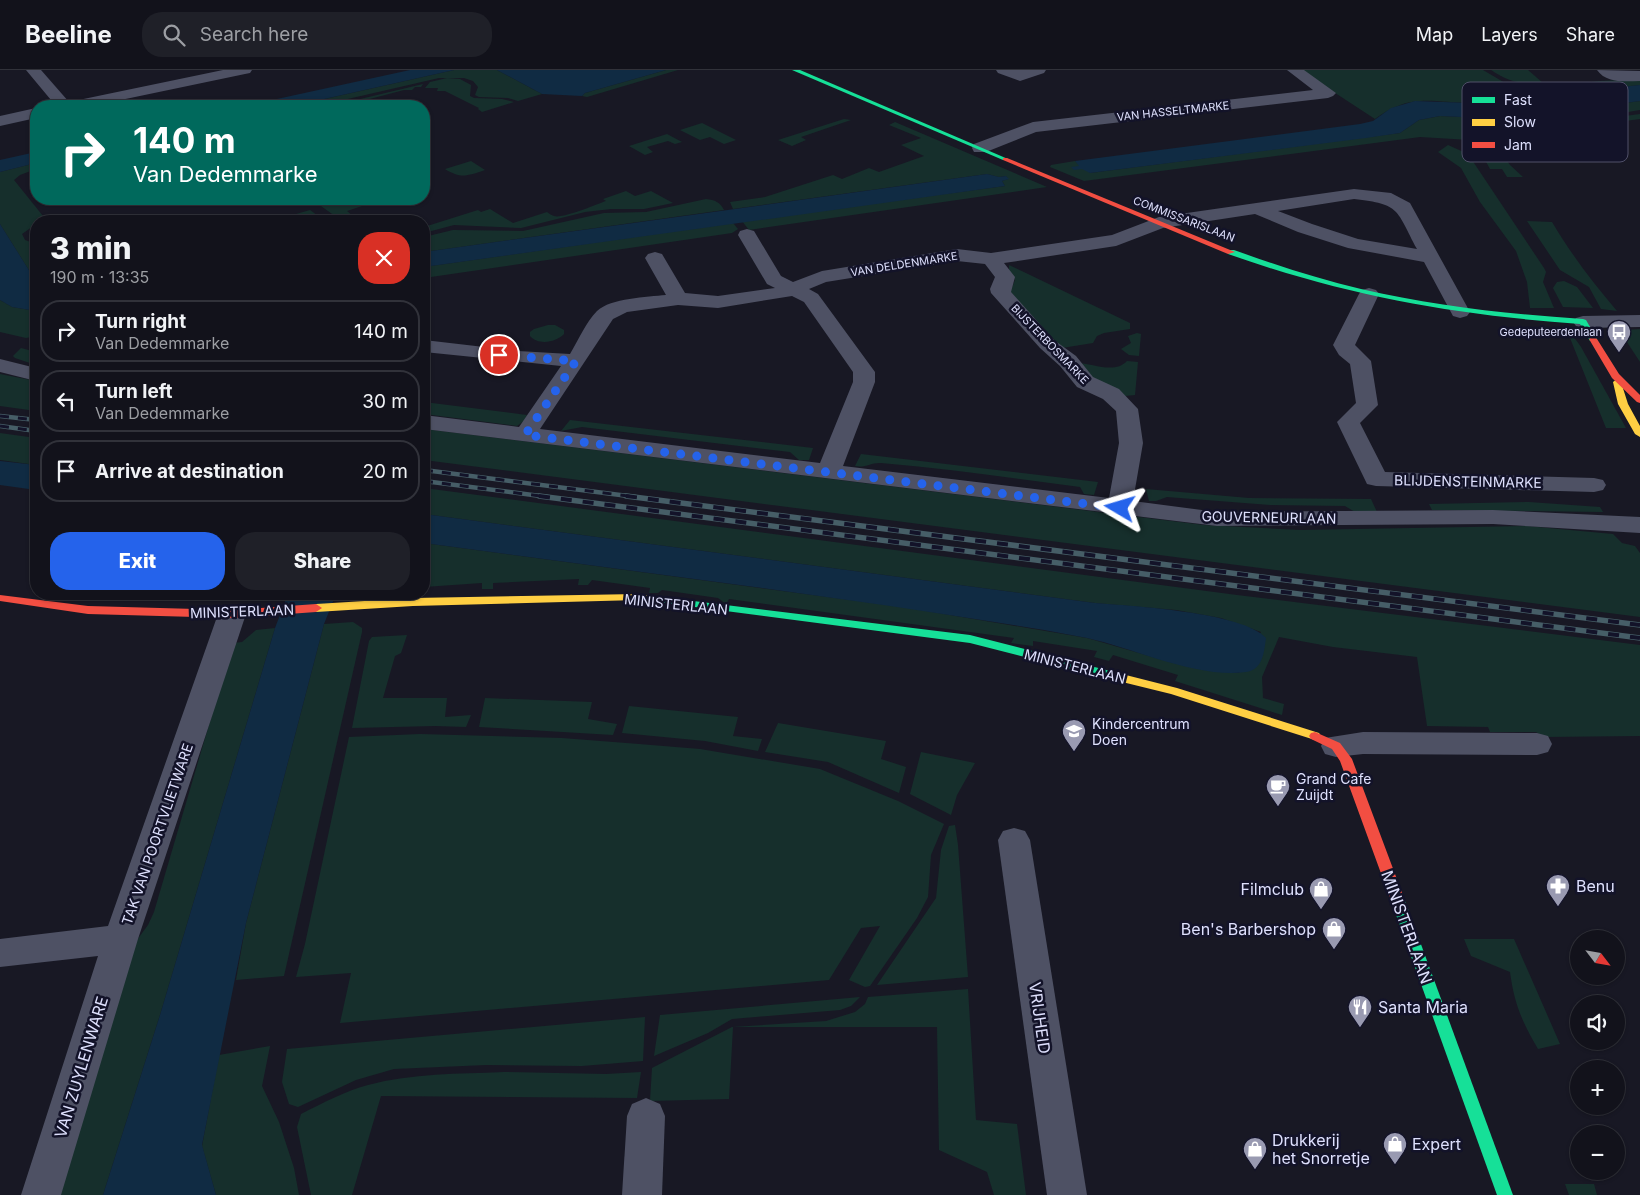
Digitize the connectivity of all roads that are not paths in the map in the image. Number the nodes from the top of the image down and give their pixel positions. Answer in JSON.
{"nodes":[{"id":1,"x":33,"y":70,"type":"edge"},
{"id":2,"x":245,"y":70,"type":"edge"},
{"id":3,"x":795,"y":70,"type":"edge"},
{"id":4,"x":1003,"y":70,"type":"edge"},
{"id":5,"x":1039,"y":70,"type":"edge"},
{"id":6,"x":1294,"y":70,"type":"edge"},
{"id":7,"x":1604,"y":70,"type":"edge"},
{"id":8,"x":222,"y":72,"type":"edge"},
{"id":9,"x":1640,"y":76,"type":"edge"},
{"id":10,"x":59,"y":100,"type":"edge"},
{"id":11,"x":97,"y":100,"type":"edge"},
{"id":12,"x":30,"y":114,"type":"edge"},
{"id":13,"x":0,"y":121,"type":"edge"},
{"id":14,"x":980,"y":148,"type":"junction"},
{"id":15,"x":1256,"y":208,"type":"junction"},
{"id":16,"x":1159,"y":223,"type":"junction"},
{"id":17,"x":746,"y":235,"type":"dead end"},
{"id":18,"x":1430,"y":257,"type":"junction"},
{"id":19,"x":655,"y":258,"type":"dead end"},
{"id":20,"x":991,"y":259,"type":"junction"},
{"id":21,"x":792,"y":289,"type":"junction"},
{"id":22,"x":1370,"y":294,"type":"junction"},
{"id":23,"x":678,"y":299,"type":"junction"},
{"id":24,"x":1460,"y":312,"type":"junction"},
{"id":25,"x":1640,"y":321,"type":"edge"},
{"id":26,"x":1583,"y":322,"type":"junction"},
{"id":27,"x":430,"y":347,"type":"edge"},
{"id":28,"x":576,"y":361,"type":"junction"},
{"id":29,"x":0,"y":365,"type":"edge"},
{"id":30,"x":30,"y":373,"type":"edge"},
{"id":31,"x":1615,"y":376,"type":"junction"},
{"id":32,"x":1640,"y":400,"type":"edge"},
{"id":33,"x":430,"y":423,"type":"edge"},
{"id":34,"x":1640,"y":434,"type":"edge"},
{"id":35,"x":525,"y":435,"type":"junction"},
{"id":36,"x":829,"y":471,"type":"junction"},
{"id":37,"x":1594,"y":485,"type":"dead end"},
{"id":38,"x":1120,"y":508,"type":"junction"},
{"id":39,"x":1640,"y":525,"type":"edge"},
{"id":40,"x":0,"y":598,"type":"edge"},
{"id":41,"x":232,"y":614,"type":"junction"},
{"id":42,"x":1537,"y":744,"type":"dead end"},
{"id":43,"x":1336,"y":746,"type":"junction"},
{"id":44,"x":1014,"y":840,"type":"dead end"},
{"id":45,"x":121,"y":938,"type":"junction"},
{"id":46,"x":0,"y":953,"type":"edge"},
{"id":47,"x":646,"y":1116,"type":"dead end"},
{"id":48,"x":40,"y":1195,"type":"edge"},
{"id":49,"x":642,"y":1195,"type":"edge"},
{"id":50,"x":1066,"y":1195,"type":"edge"},
{"id":51,"x":1505,"y":1195,"type":"edge"}],
"edges":[{"from":1,"to":10,"type":"street"},
{"from":2,"to":8,"type":"street"},
{"from":3,"to":14,"type":"street","name":"COMMISSARISLAAN"},
{"from":4,"to":5,"type":"street"},
{"from":6,"to":14,"type":"street","name":"VAN HASSELTMARKE"},
{"from":7,"to":9,"type":"street"},
{"from":8,"to":11,"type":"street"},
{"from":12,"to":13,"type":"street"},
{"from":14,"to":16,"type":"street","name":"COMMISSARISLAAN"},
{"from":15,"to":16,"type":"street","name":"VAN DELDENMARKE"},
{"from":15,"to":18,"type":"street"},
{"from":15,"to":18,"type":"street","name":"VAN DELDENMARKE"},
{"from":16,"to":20,"type":"street","name":"VAN DELDENMARKE"},
{"from":16,"to":22,"type":"street","name":"COMMISSARISLAAN"},
{"from":17,"to":21,"type":"street"},
{"from":18,"to":24,"type":"street","name":"VAN DELDENMARKE"},
{"from":19,"to":23,"type":"street"},
{"from":20,"to":21,"type":"street","name":"VAN DELDENMARKE"},
{"from":20,"to":38,"type":"street","name":"BIJSTERBOSMARKE"},
{"from":21,"to":23,"type":"street","name":"VAN DELDENMARKE"},
{"from":21,"to":36,"type":"street"},
{"from":22,"to":24,"type":"street","name":"COMMISSARISLAAN"},
{"from":22,"to":37,"type":"street","name":"BLIJDENSTEINMARKE"},
{"from":23,"to":28,"type":"street","name":"VAN DELDENMARKE"},
{"from":24,"to":26,"type":"street","name":"COMMISSARISLAAN"},
{"from":25,"to":26,"type":"street"},
{"from":26,"to":31,"type":"street"},
{"from":27,"to":28,"type":"street"},
{"from":28,"to":35,"type":"street","name":"VAN DELDENMARKE"},
{"from":29,"to":30,"type":"street"},
{"from":31,"to":32,"type":"street"},
{"from":31,"to":34,"type":"street"},
{"from":33,"to":35,"type":"street","name":"GOUVERNEURLAAN"},
{"from":35,"to":36,"type":"street","name":"GOUVERNEURLAAN"},
{"from":36,"to":38,"type":"street","name":"GOUVERNEURLAAN"},
{"from":38,"to":39,"type":"street","name":"GOUVERNEURLAAN"},
{"from":40,"to":41,"type":"street","name":"MINISTERLAAN"},
{"from":41,"to":43,"type":"street","name":"MINISTERLAAN"},
{"from":41,"to":45,"type":"street","name":"TAK VAN POORTVLIETWARE"},
{"from":42,"to":43,"type":"street"},
{"from":43,"to":51,"type":"street","name":"MINISTERLAAN"},
{"from":44,"to":50,"type":"street","name":"VRIJHEID"},
{"from":45,"to":46,"type":"street","name":"TAK VAN POORTVLIETWARE"},
{"from":45,"to":48,"type":"street","name":"VAN ZUYLENWARE"},
{"from":47,"to":49,"type":"street"}]}
